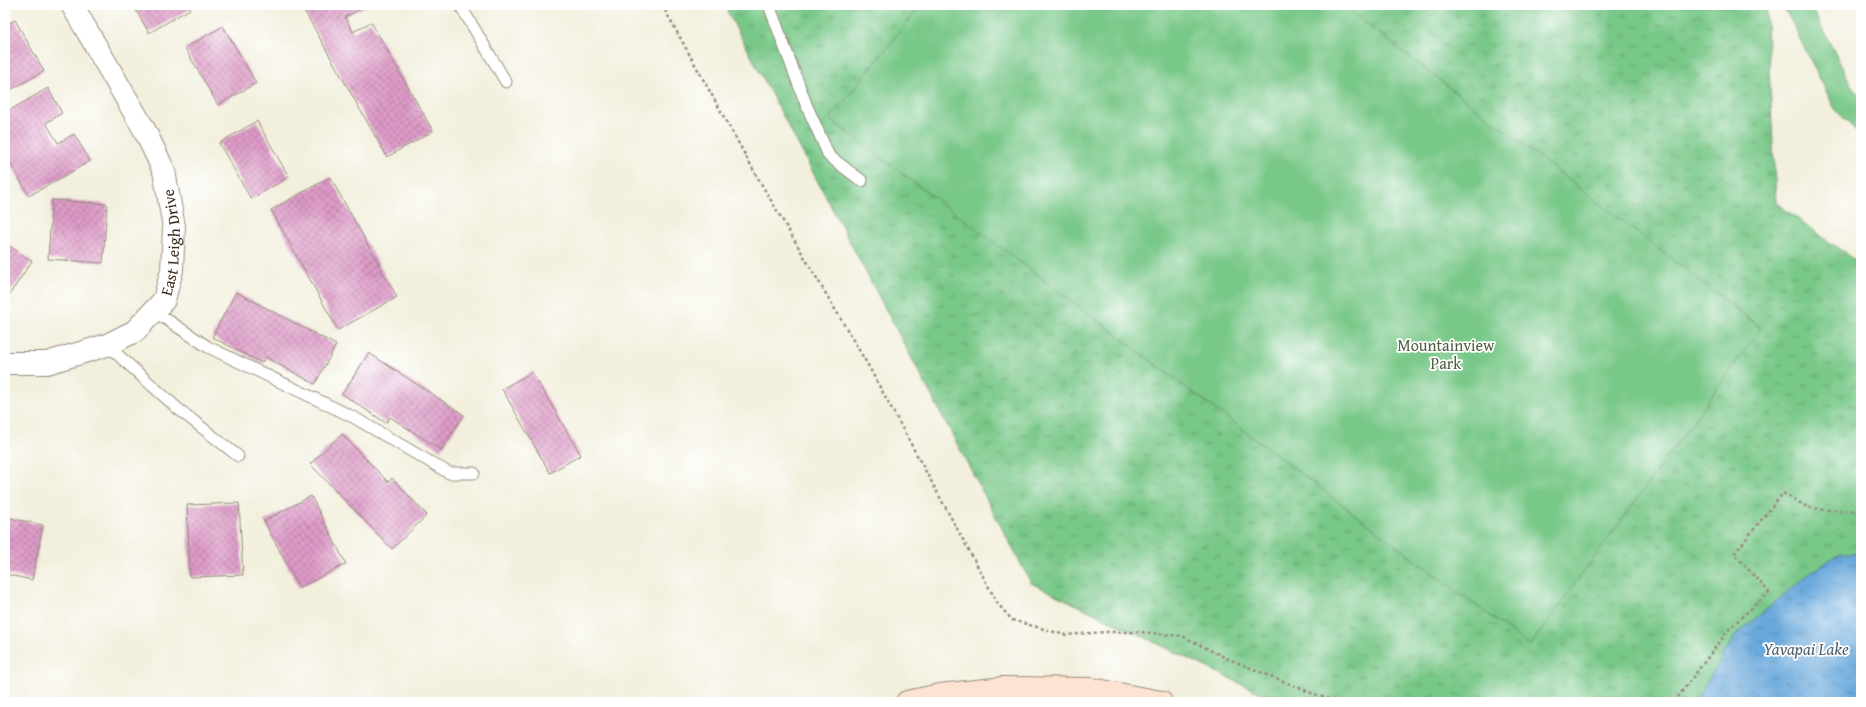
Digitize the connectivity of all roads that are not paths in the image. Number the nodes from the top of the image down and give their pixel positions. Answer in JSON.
{"nodes":[{"id":1,"x":72,"y":5,"type":"edge"},
{"id":2,"x":460,"y":5,"type":"edge"},
{"id":3,"x":770,"y":5,"type":"edge"},
{"id":4,"x":506,"y":82,"type":"dead end"},
{"id":5,"x":862,"y":181,"type":"dead end"},
{"id":6,"x":154,"y":311,"type":"junction"},
{"id":7,"x":108,"y":346,"type":"junction"},
{"id":8,"x":5,"y":363,"type":"edge"},
{"id":9,"x":238,"y":456,"type":"dead end"},
{"id":10,"x":474,"y":473,"type":"dead end"},
{"id":11,"x":906,"y":702,"type":"edge"},
{"id":12,"x":1161,"y":702,"type":"edge"}],
"edges":[{"from":1,"to":6,"type":"street","name":"East Leigh Drive"},
{"from":2,"to":4,"type":"lane"},
{"from":3,"to":5,"type":"lane"},
{"from":6,"to":7,"type":"street","name":"East Leigh Drive"},
{"from":6,"to":10,"type":"lane"},
{"from":7,"to":8,"type":"street","name":"East Leigh Drive"},
{"from":7,"to":9,"type":"lane"},
{"from":11,"to":12,"type":"main road"}]}
